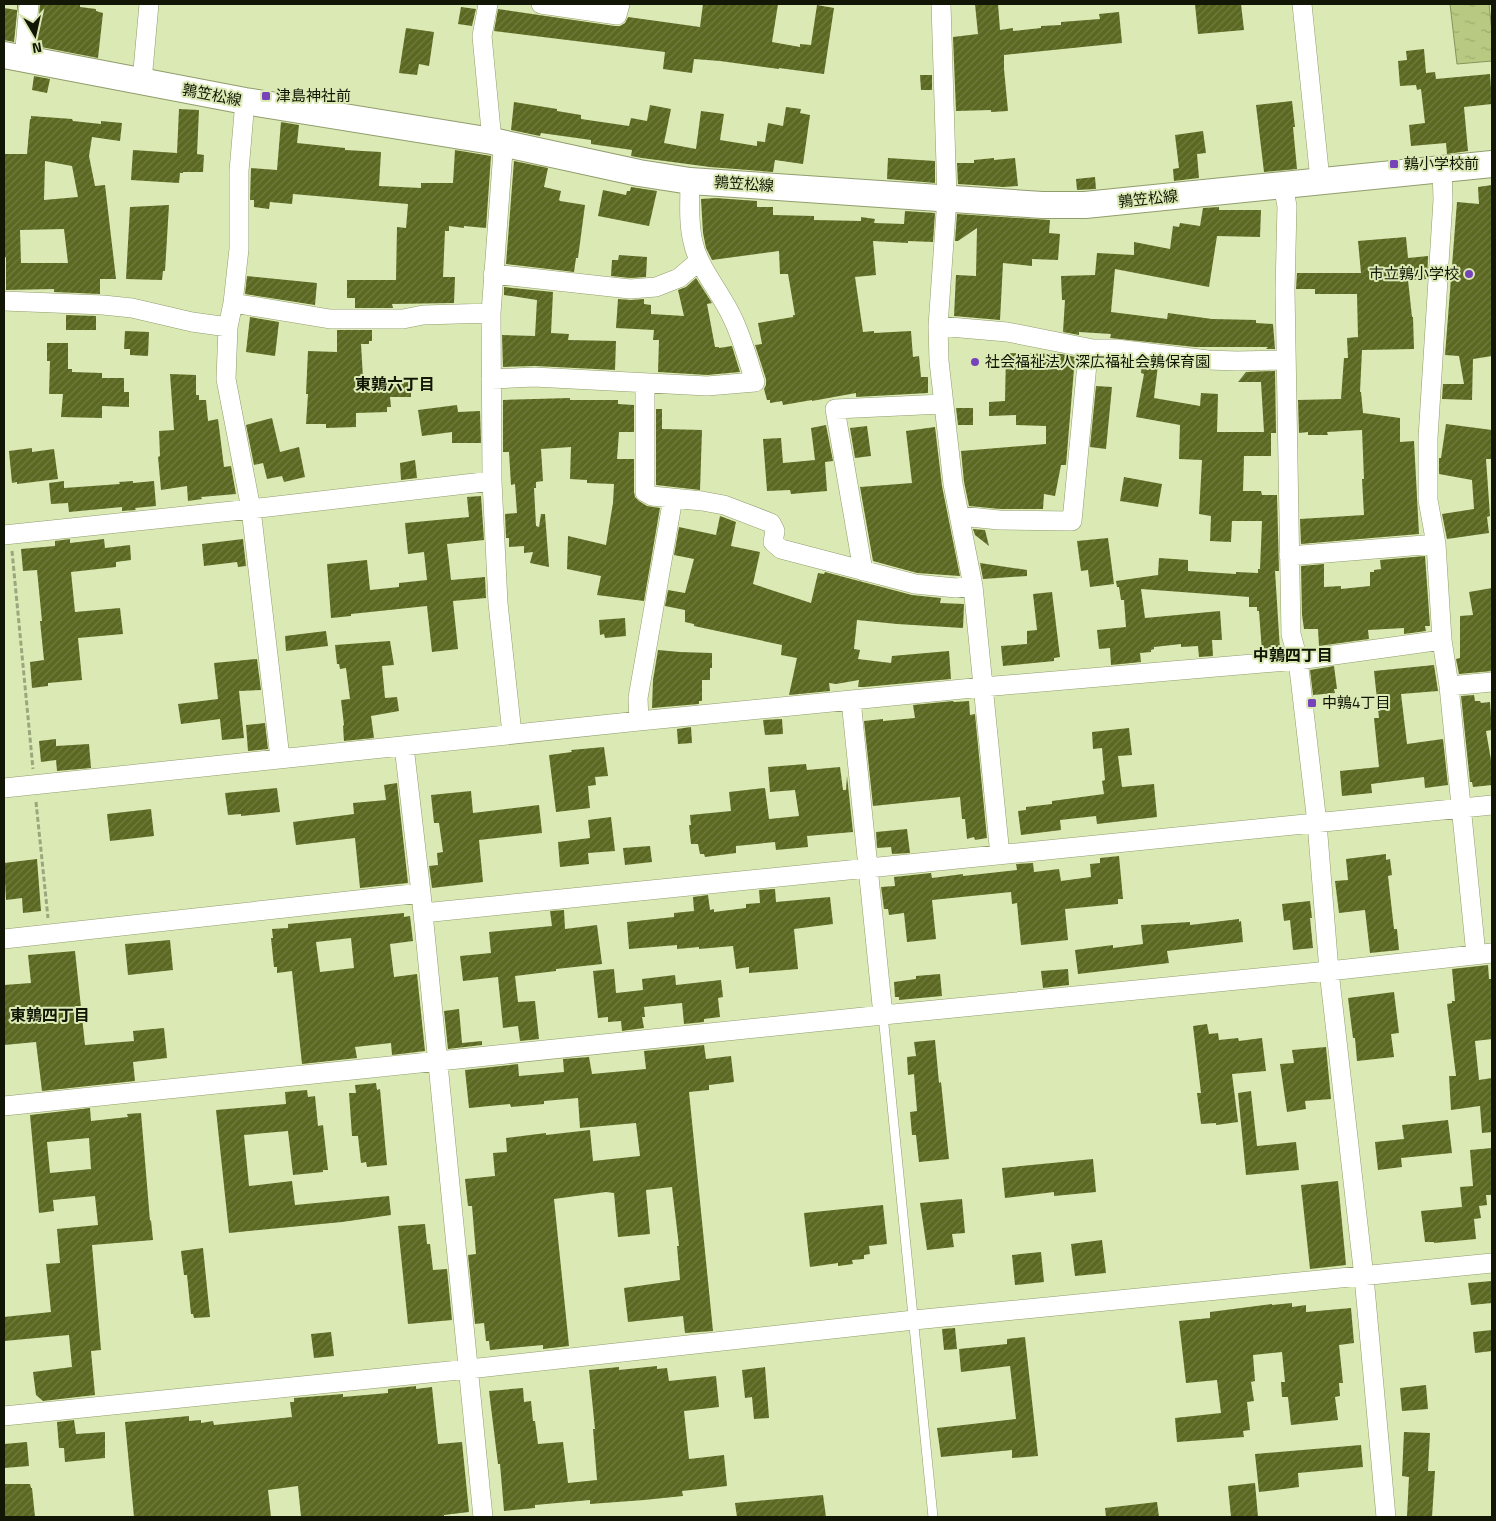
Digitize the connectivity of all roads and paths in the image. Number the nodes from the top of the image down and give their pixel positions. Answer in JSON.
{"nodes":[{"id":1,"x":29,"y":4,"type":"edge"},
{"id":2,"x":149,"y":4,"type":"edge"},
{"id":3,"x":488,"y":4,"type":"edge"},
{"id":4,"x":542,"y":4,"type":"edge"},
{"id":5,"x":620,"y":4,"type":"edge"},
{"id":6,"x":941,"y":4,"type":"edge"},
{"id":7,"x":1302,"y":4,"type":"edge"},
{"id":8,"x":14,"y":57,"type":"edge"},
{"id":9,"x":142,"y":81,"type":"junction"},
{"id":10,"x":245,"y":101,"type":"junction"},
{"id":11,"x":492,"y":141,"type":"junction"},
{"id":12,"x":1492,"y":164,"type":"edge"},
{"id":13,"x":1442,"y":168,"type":"junction"},
{"id":14,"x":1320,"y":180,"type":"junction"},
{"id":15,"x":690,"y":181,"type":"junction"},
{"id":16,"x":1283,"y":185,"type":"junction"},
{"id":17,"x":947,"y":198,"type":"junction"},
{"id":18,"x":699,"y":261,"type":"junction"},
{"id":19,"x":493,"y":274,"type":"junction"},
{"id":20,"x":4,"y":301,"type":"edge"},
{"id":21,"x":233,"y":303,"type":"junction"},
{"id":22,"x":491,"y":313,"type":"junction"},
{"id":23,"x":228,"y":326,"type":"junction"},
{"id":24,"x":938,"y":326,"type":"junction"},
{"id":25,"x":1086,"y":348,"type":"junction"},
{"id":26,"x":1286,"y":360,"type":"junction"},
{"id":27,"x":492,"y":379,"type":"junction"},
{"id":28,"x":645,"y":383,"type":"junction"},
{"id":29,"x":943,"y":404,"type":"junction"},
{"id":30,"x":492,"y":481,"type":"junction"},
{"id":31,"x":673,"y":498,"type":"junction"},
{"id":32,"x":251,"y":509,"type":"junction"},
{"id":33,"x":960,"y":516,"type":"junction"},
{"id":34,"x":7,"y":535,"type":"edge"},
{"id":35,"x":1436,"y":544,"type":"junction"},
{"id":36,"x":1289,"y":556,"type":"junction"},
{"id":37,"x":863,"y":571,"type":"junction"},
{"id":38,"x":973,"y":586,"type":"junction"},
{"id":39,"x":1442,"y":640,"type":"junction"},
{"id":40,"x":1298,"y":660,"type":"junction"},
{"id":41,"x":1492,"y":682,"type":"edge"},
{"id":42,"x":1449,"y":686,"type":"junction"},
{"id":43,"x":983,"y":687,"type":"junction"},
{"id":44,"x":851,"y":700,"type":"junction"},
{"id":45,"x":639,"y":721,"type":"junction"},
{"id":46,"x":512,"y":734,"type":"junction"},
{"id":47,"x":404,"y":746,"type":"junction"},
{"id":48,"x":280,"y":758,"type":"junction"},
{"id":49,"x":34,"y":784,"type":"junction"},
{"id":50,"x":4,"y":788,"type":"edge"},
{"id":51,"x":1492,"y":805,"type":"edge"},
{"id":52,"x":1460,"y":808,"type":"junction"},
{"id":53,"x":1317,"y":823,"type":"junction"},
{"id":54,"x":1000,"y":855,"type":"junction"},
{"id":55,"x":868,"y":867,"type":"junction"},
{"id":56,"x":421,"y":894,"type":"junction"},
{"id":57,"x":423,"y":914,"type":"junction"},
{"id":58,"x":49,"y":934,"type":"junction"},
{"id":59,"x":4,"y":938,"type":"edge"},
{"id":60,"x":1484,"y":954,"type":"edge"},
{"id":61,"x":1329,"y":971,"type":"junction"},
{"id":62,"x":883,"y":1015,"type":"junction"},
{"id":63,"x":437,"y":1062,"type":"junction"},
{"id":64,"x":4,"y":1106,"type":"edge"},
{"id":65,"x":1492,"y":1263,"type":"edge"},
{"id":66,"x":1364,"y":1277,"type":"junction"},
{"id":67,"x":914,"y":1320,"type":"junction"},
{"id":68,"x":469,"y":1369,"type":"junction"},
{"id":69,"x":4,"y":1416,"type":"edge"},
{"id":70,"x":483,"y":1517,"type":"edge"},
{"id":71,"x":933,"y":1517,"type":"edge"},
{"id":72,"x":1386,"y":1517,"type":"edge"}],
"edges":[{"from":1,"to":8,"type":"street"},
{"from":2,"to":9,"type":"street"},
{"from":3,"to":11,"type":"street"},
{"from":4,"to":5,"type":"street"},
{"from":6,"to":17,"type":"street"},
{"from":7,"to":14,"type":"street"},
{"from":8,"to":9,"type":"main road","name":"鶉笠松線"},
{"from":9,"to":10,"type":"main road","name":"鶉笠松線"},
{"from":10,"to":11,"type":"main road","name":"鶉笠松線"},
{"from":10,"to":21,"type":"street"},
{"from":11,"to":15,"type":"main road","name":"鶉笠松線"},
{"from":11,"to":19,"type":"street"},
{"from":12,"to":13,"type":"main road","name":"鶉笠松線"},
{"from":13,"to":14,"type":"main road","name":"鶉笠松線"},
{"from":13,"to":35,"type":"street"},
{"from":14,"to":16,"type":"main road","name":"鶉笠松線"},
{"from":15,"to":17,"type":"main road","name":"鶉笠松線"},
{"from":15,"to":18,"type":"street"},
{"from":16,"to":17,"type":"main road","name":"鶉笠松線"},
{"from":16,"to":26,"type":"street"},
{"from":17,"to":24,"type":"street"},
{"from":18,"to":19,"type":"street"},
{"from":18,"to":28,"type":"street"},
{"from":19,"to":22,"type":"street"},
{"from":20,"to":23,"type":"street"},
{"from":21,"to":22,"type":"street"},
{"from":21,"to":23,"type":"street"},
{"from":22,"to":27,"type":"street"},
{"from":23,"to":32,"type":"street"},
{"from":24,"to":25,"type":"street"},
{"from":24,"to":29,"type":"street"},
{"from":25,"to":26,"type":"street"},
{"from":25,"to":33,"type":"street"},
{"from":26,"to":36,"type":"street"},
{"from":27,"to":28,"type":"street"},
{"from":27,"to":30,"type":"street"},
{"from":28,"to":31,"type":"street"},
{"from":29,"to":33,"type":"street"},
{"from":29,"to":37,"type":"street"},
{"from":30,"to":32,"type":"street"},
{"from":30,"to":46,"type":"street"},
{"from":31,"to":37,"type":"street"},
{"from":31,"to":45,"type":"street"},
{"from":32,"to":34,"type":"street"},
{"from":32,"to":48,"type":"street"},
{"from":33,"to":38,"type":"street"},
{"from":34,"to":49,"type":"path"},
{"from":35,"to":36,"type":"street"},
{"from":35,"to":39,"type":"street"},
{"from":36,"to":40,"type":"street"},
{"from":37,"to":38,"type":"street"},
{"from":38,"to":43,"type":"street"},
{"from":39,"to":40,"type":"street"},
{"from":39,"to":42,"type":"street"},
{"from":40,"to":43,"type":"street"},
{"from":40,"to":53,"type":"street"},
{"from":41,"to":42,"type":"street"},
{"from":42,"to":52,"type":"street"},
{"from":43,"to":44,"type":"street"},
{"from":43,"to":54,"type":"street"},
{"from":44,"to":45,"type":"street"},
{"from":44,"to":55,"type":"street"},
{"from":45,"to":46,"type":"street"},
{"from":46,"to":47,"type":"street"},
{"from":47,"to":48,"type":"street"},
{"from":47,"to":56,"type":"street"},
{"from":48,"to":49,"type":"street"},
{"from":49,"to":50,"type":"street"},
{"from":49,"to":58,"type":"path"},
{"from":51,"to":52,"type":"street"},
{"from":52,"to":53,"type":"street"},
{"from":52,"to":60,"type":"street"},
{"from":53,"to":54,"type":"street"},
{"from":53,"to":61,"type":"street"},
{"from":54,"to":55,"type":"street"},
{"from":55,"to":57,"type":"street"},
{"from":55,"to":62,"type":"street"},
{"from":56,"to":57,"type":"street"},
{"from":56,"to":58,"type":"street"},
{"from":57,"to":63,"type":"street"},
{"from":58,"to":59,"type":"street"},
{"from":60,"to":61,"type":"street"},
{"from":61,"to":62,"type":"street"},
{"from":61,"to":66,"type":"street"},
{"from":62,"to":63,"type":"street"},
{"from":62,"to":67,"type":"lane"},
{"from":63,"to":64,"type":"street"},
{"from":63,"to":68,"type":"street"},
{"from":65,"to":66,"type":"street"},
{"from":66,"to":67,"type":"street"},
{"from":66,"to":72,"type":"street"},
{"from":67,"to":68,"type":"street"},
{"from":67,"to":71,"type":"lane"},
{"from":68,"to":69,"type":"street"},
{"from":68,"to":70,"type":"street"}]}
